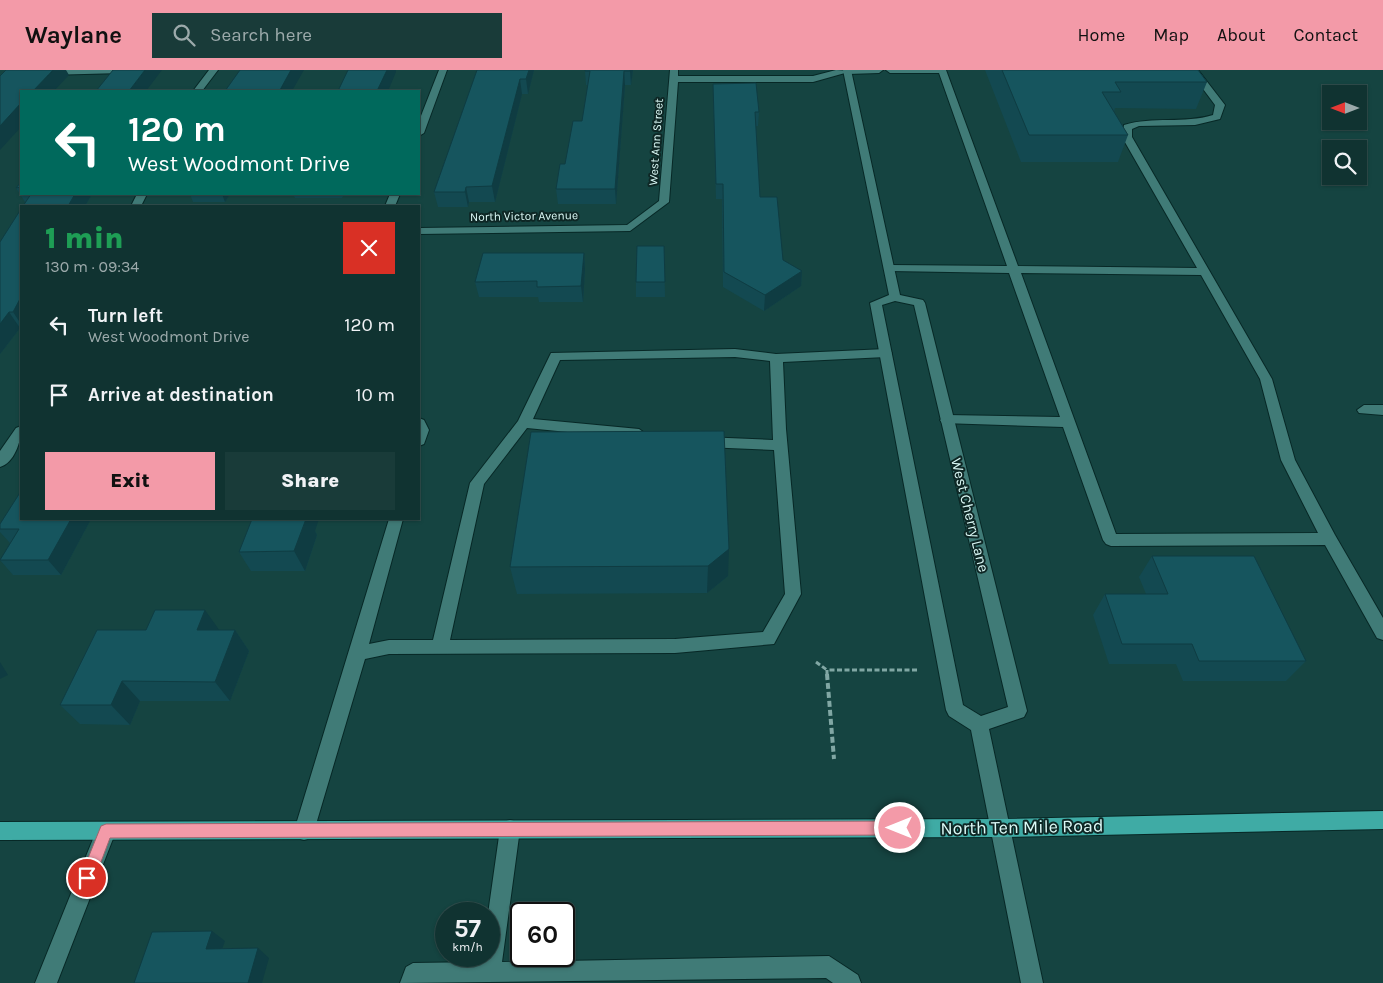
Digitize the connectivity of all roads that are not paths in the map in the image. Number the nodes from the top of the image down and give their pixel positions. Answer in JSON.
{"nodes":[{"id":1,"x":123,"y":70,"type":"edge"},
{"id":2,"x":214,"y":70,"type":"edge"},
{"id":3,"x":443,"y":70,"type":"edge"},
{"id":4,"x":845,"y":70,"type":"edge"},
{"id":5,"x":879,"y":70,"type":"edge"},
{"id":6,"x":890,"y":70,"type":"edge"},
{"id":7,"x":942,"y":70,"type":"edge"},
{"id":8,"x":1193,"y":70,"type":"edge"},
{"id":9,"x":38,"y":72,"type":"edge"},
{"id":10,"x":673,"y":75,"type":"edge"},
{"id":11,"x":198,"y":90,"type":"edge"},
{"id":12,"x":420,"y":130,"type":"edge"},
{"id":13,"x":630,"y":228,"type":"joint"},
{"id":14,"x":420,"y":231,"type":"edge"},
{"id":15,"x":890,"y":268,"type":"junction"},
{"id":16,"x":1014,"y":269,"type":"junction"},
{"id":17,"x":1204,"y":272,"type":"junction"},
{"id":18,"x":895,"y":297,"type":"junction"},
{"id":19,"x":886,"y":353,"type":"junction"},
{"id":20,"x":776,"y":358,"type":"junction"},
{"id":21,"x":1364,"y":410,"type":"dead end"},
{"id":22,"x":1383,"y":410,"type":"edge"},
{"id":23,"x":947,"y":420,"type":"junction"},
{"id":24,"x":524,"y":422,"type":"junction"},
{"id":25,"x":1069,"y":422,"type":"junction"},
{"id":26,"x":420,"y":425,"type":"edge"},
{"id":27,"x":20,"y":432,"type":"edge"},
{"id":28,"x":655,"y":436,"type":"edge"},
{"id":29,"x":420,"y":437,"type":"edge"},
{"id":30,"x":692,"y":441,"type":"edge"},
{"id":31,"x":780,"y":445,"type":"junction"},
{"id":32,"x":0,"y":462,"type":"edge"},
{"id":33,"x":396,"y":520,"type":"edge"},
{"id":34,"x":1330,"y":539,"type":"junction"},
{"id":35,"x":1383,"y":633,"type":"edge"},
{"id":36,"x":440,"y":647,"type":"junction"},
{"id":37,"x":358,"y":653,"type":"junction"},
{"id":38,"x":979,"y":725,"type":"junction"},
{"id":39,"x":1383,"y":820,"type":"edge"},
{"id":40,"x":1001,"y":828,"type":"junction"},
{"id":41,"x":510,"y":829,"type":"junction"},
{"id":42,"x":0,"y":831,"type":"edge"},
{"id":43,"x":106,"y":831,"type":"junction"},
{"id":44,"x":304,"y":831,"type":"junction"},
{"id":45,"x":490,"y":972,"type":"junction"},
{"id":46,"x":741,"y":976,"type":"edge"},
{"id":47,"x":46,"y":983,"type":"edge"},
{"id":48,"x":411,"y":983,"type":"edge"},
{"id":49,"x":850,"y":983,"type":"edge"},
{"id":50,"x":1032,"y":983,"type":"edge"}],
"edges":[{"from":1,"to":9,"type":"main road"},
{"from":2,"to":11,"type":"main road"},
{"from":3,"to":12,"type":"main road"},
{"from":4,"to":5,"type":"main road"},
{"from":4,"to":10,"type":"main road"},
{"from":4,"to":15,"type":"main road"},
{"from":6,"to":7,"type":"main road"},
{"from":7,"to":16,"type":"main road"},
{"from":8,"to":17,"type":"main road"},
{"from":10,"to":13,"type":"main road","name":"West Ann Street"},
{"from":13,"to":14,"type":"main road","name":"North Victor Avenue"},
{"from":15,"to":16,"type":"main road"},
{"from":15,"to":18,"type":"main road"},
{"from":16,"to":17,"type":"main road"},
{"from":16,"to":25,"type":"main road"},
{"from":17,"to":34,"type":"main road"},
{"from":18,"to":19,"type":"main road"},
{"from":18,"to":23,"type":"main road","name":"West Cherry Lane"},
{"from":19,"to":20,"type":"main road"},
{"from":19,"to":38,"type":"main road"},
{"from":20,"to":24,"type":"main road"},
{"from":20,"to":31,"type":"main road"},
{"from":21,"to":22,"type":"main road"},
{"from":23,"to":25,"type":"main road"},
{"from":23,"to":38,"type":"main road","name":"West Cherry Lane"},
{"from":24,"to":28,"type":"main road"},
{"from":24,"to":36,"type":"main road"},
{"from":25,"to":34,"type":"main road"},
{"from":26,"to":29,"type":"main road"},
{"from":27,"to":32,"type":"main road"},
{"from":30,"to":31,"type":"main road"},
{"from":31,"to":36,"type":"main road"},
{"from":33,"to":37,"type":"main road"},
{"from":34,"to":35,"type":"main road"},
{"from":36,"to":37,"type":"main road"},
{"from":37,"to":44,"type":"main road"},
{"from":38,"to":40,"type":"main road"},
{"from":39,"to":40,"type":"main road","name":"North Ten Mile Road"},
{"from":40,"to":41,"type":"main road","name":"North Ten Mile Road"},
{"from":40,"to":50,"type":"main road"},
{"from":41,"to":44,"type":"main road","name":"North Ten Mile Road"},
{"from":41,"to":45,"type":"main road"},
{"from":42,"to":43,"type":"main road","name":"North Ten Mile Road"},
{"from":43,"to":44,"type":"main road","name":"North Ten Mile Road"},
{"from":43,"to":47,"type":"main road"},
{"from":45,"to":46,"type":"main road"},
{"from":45,"to":48,"type":"main road"},
{"from":46,"to":49,"type":"main road"}]}
